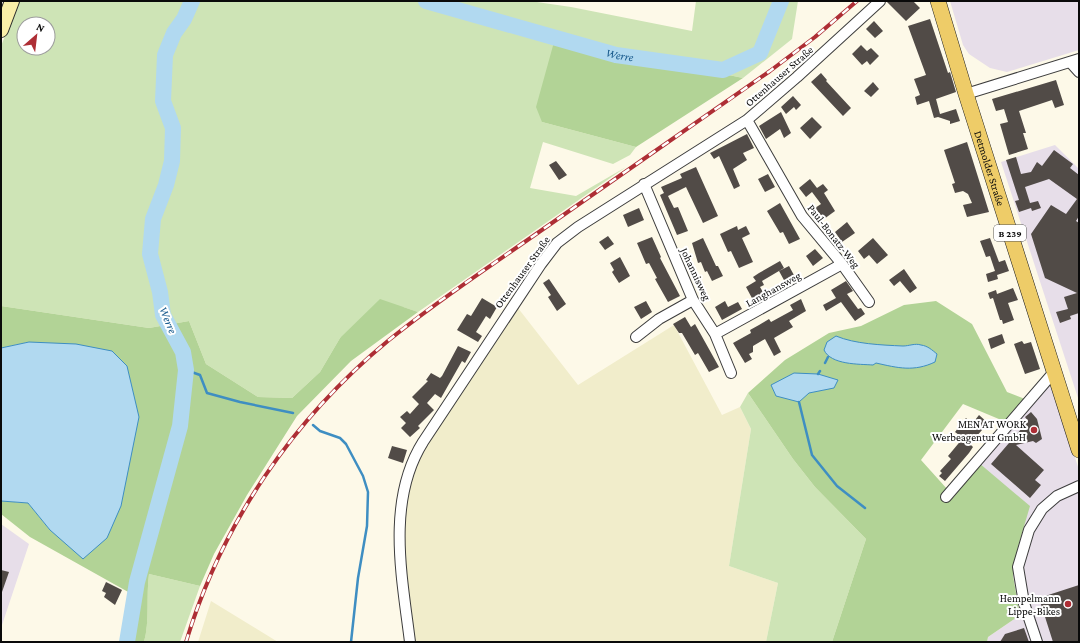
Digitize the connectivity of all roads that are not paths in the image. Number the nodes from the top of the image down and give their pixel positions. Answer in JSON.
{"nodes":[{"id":1,"x":12,"y":1,"type":"edge"},
{"id":2,"x":880,"y":1,"type":"edge"},
{"id":3,"x":938,"y":1,"type":"edge"},
{"id":4,"x":1,"y":30,"type":"edge"},
{"id":5,"x":1074,"y":60,"type":"edge"},
{"id":6,"x":1079,"y":72,"type":"edge"},
{"id":7,"x":966,"y":94,"type":"junction"},
{"id":8,"x":747,"y":120,"type":"junction"},
{"id":9,"x":644,"y":184,"type":"junction"},
{"id":10,"x":842,"y":264,"type":"junction"},
{"id":11,"x":693,"y":300,"type":"junction"},
{"id":12,"x":869,"y":302,"type":"dead end"},
{"id":13,"x":715,"y":334,"type":"junction"},
{"id":14,"x":636,"y":337,"type":"dead end"},
{"id":15,"x":1054,"y":372,"type":"junction"},
{"id":16,"x":731,"y":373,"type":"dead end"},
{"id":17,"x":1079,"y":450,"type":"edge"},
{"id":18,"x":1079,"y":486,"type":"edge"},
{"id":19,"x":946,"y":497,"type":"dead end"},
{"id":20,"x":410,"y":642,"type":"edge"},
{"id":21,"x":1037,"y":642,"type":"edge"}],
"edges":[{"from":1,"to":4,"type":"main road"},
{"from":2,"to":8,"type":"street","name":"Ottenhauser Straße"},
{"from":3,"to":7,"type":"main road","name":"Detmolder Straße","number":"B 239"},
{"from":5,"to":6,"type":"street"},
{"from":5,"to":7,"type":"street"},
{"from":7,"to":15,"type":"main road","name":"Detmolder Straße","number":"B 239"},
{"from":8,"to":9,"type":"street","name":"Ottenhauser Straße"},
{"from":8,"to":10,"type":"street","name":"Paul-Bonatz-Weg"},
{"from":9,"to":11,"type":"street","name":"Johannisweg"},
{"from":9,"to":20,"type":"street","name":"Ottenhauser Straße"},
{"from":10,"to":12,"type":"street","name":"Paul-Bonatz-Weg"},
{"from":10,"to":13,"type":"street","name":"Langhansweg"},
{"from":11,"to":13,"type":"street","name":"Johannisweg"},
{"from":11,"to":14,"type":"street"},
{"from":13,"to":16,"type":"street","name":"Johannisweg"},
{"from":15,"to":17,"type":"main road","name":"Detmolder Straße","number":"B 239"},
{"from":15,"to":19,"type":"street"},
{"from":18,"to":21,"type":"street"}]}
